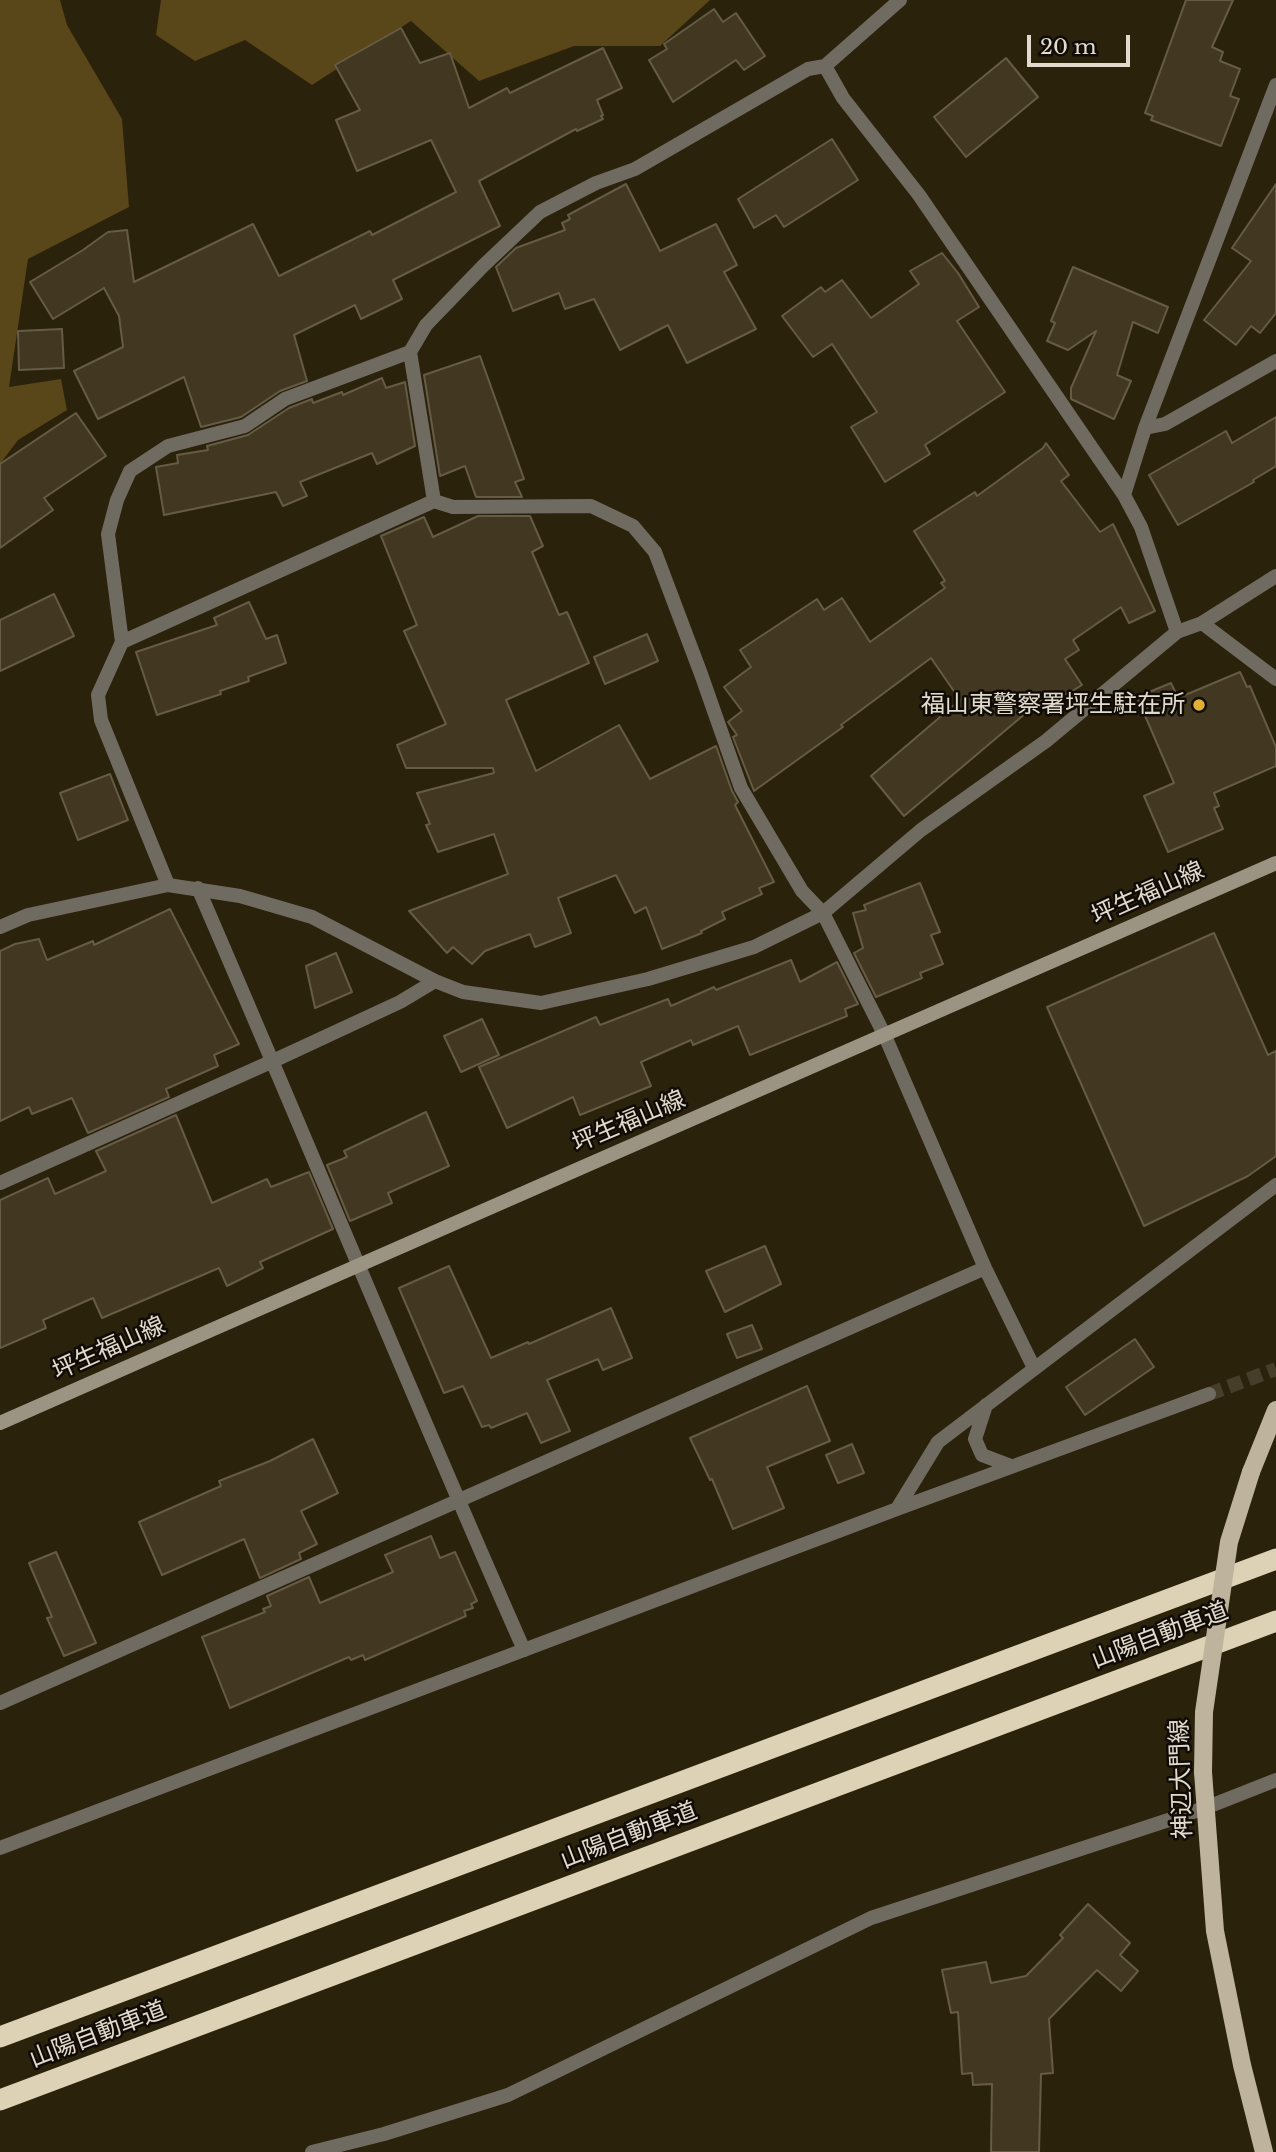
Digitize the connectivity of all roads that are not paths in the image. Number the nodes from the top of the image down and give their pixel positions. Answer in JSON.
{"nodes":[{"id":1,"x":900,"y":0,"type":"edge"},
{"id":2,"x":825,"y":66,"type":"junction"},
{"id":3,"x":1276,"y":85,"type":"edge"},
{"id":4,"x":410,"y":352,"type":"junction"},
{"id":5,"x":1276,"y":361,"type":"edge"},
{"id":6,"x":1145,"y":428,"type":"junction"},
{"id":7,"x":1124,"y":495,"type":"junction"},
{"id":8,"x":434,"y":501,"type":"junction"},
{"id":9,"x":1276,"y":576,"type":"edge"},
{"id":10,"x":1202,"y":624,"type":"junction"},
{"id":11,"x":1177,"y":632,"type":"junction"},
{"id":12,"x":122,"y":642,"type":"junction"},
{"id":13,"x":1276,"y":679,"type":"edge"},
{"id":14,"x":1276,"y":863,"type":"edge"},
{"id":15,"x":168,"y":885,"type":"junction"},
{"id":16,"x":198,"y":888,"type":"junction"},
{"id":17,"x":823,"y":913,"type":"junction"},
{"id":18,"x":0,"y":927,"type":"edge"},
{"id":19,"x":435,"y":981,"type":"junction"},
{"id":20,"x":885,"y":1036,"type":"junction"},
{"id":21,"x":273,"y":1062,"type":"junction"},
{"id":22,"x":0,"y":1182,"type":"edge"},
{"id":23,"x":1276,"y":1185,"type":"edge"},
{"id":24,"x":356,"y":1265,"type":"junction"},
{"id":25,"x":985,"y":1268,"type":"junction"},
{"id":26,"x":1034,"y":1368,"type":"junction"},
{"id":27,"x":1209,"y":1394,"type":"tunnel mouth"},
{"id":28,"x":987,"y":1404,"type":"junction"},
{"id":29,"x":1276,"y":1410,"type":"edge"},
{"id":30,"x":0,"y":1423,"type":"edge"},
{"id":31,"x":1012,"y":1466,"type":"junction"},
{"id":32,"x":458,"y":1501,"type":"junction"},
{"id":33,"x":897,"y":1509,"type":"junction"},
{"id":34,"x":1276,"y":1559,"type":"edge"},
{"id":35,"x":1276,"y":1621,"type":"edge"},
{"id":36,"x":523,"y":1650,"type":"junction"},
{"id":37,"x":0,"y":1703,"type":"edge"},
{"id":38,"x":1276,"y":1780,"type":"edge"},
{"id":39,"x":1206,"y":1808,"type":"junction"},
{"id":40,"x":0,"y":1848,"type":"edge"},
{"id":41,"x":0,"y":2037,"type":"edge"},
{"id":42,"x":0,"y":2100,"type":"edge"},
{"id":43,"x":312,"y":2152,"type":"edge"},
{"id":44,"x":1264,"y":2152,"type":"edge"}],
"edges":[{"from":1,"to":2,"type":"street"},
{"from":2,"to":4,"type":"street"},
{"from":2,"to":7,"type":"street"},
{"from":3,"to":6,"type":"street"},
{"from":4,"to":8,"type":"street"},
{"from":4,"to":12,"type":"street"},
{"from":5,"to":6,"type":"street"},
{"from":6,"to":7,"type":"street"},
{"from":7,"to":11,"type":"street"},
{"from":8,"to":12,"type":"street"},
{"from":8,"to":17,"type":"street"},
{"from":9,"to":10,"type":"street"},
{"from":10,"to":11,"type":"street"},
{"from":10,"to":13,"type":"street"},
{"from":11,"to":17,"type":"street"},
{"from":12,"to":15,"type":"street"},
{"from":14,"to":20,"type":"main road","name":"坪生福山線"},
{"from":15,"to":16,"type":"street"},
{"from":15,"to":18,"type":"street"},
{"from":16,"to":19,"type":"street"},
{"from":16,"to":21,"type":"street"},
{"from":17,"to":19,"type":"street"},
{"from":17,"to":20,"type":"street"},
{"from":19,"to":21,"type":"street"},
{"from":20,"to":24,"type":"main road","name":"坪生福山線"},
{"from":20,"to":25,"type":"street"},
{"from":21,"to":22,"type":"street"},
{"from":21,"to":24,"type":"street"},
{"from":23,"to":26,"type":"street"},
{"from":24,"to":30,"type":"main road","name":"坪生福山線"},
{"from":24,"to":32,"type":"street"},
{"from":25,"to":26,"type":"street"},
{"from":25,"to":32,"type":"street"},
{"from":26,"to":28,"type":"street"},
{"from":27,"to":31,"type":"street"},
{"from":28,"to":31,"type":"street"},
{"from":28,"to":33,"type":"street"},
{"from":29,"to":39,"type":"main road","name":"神辺大門線","bridge":true},
{"from":31,"to":33,"type":"street"},
{"from":32,"to":36,"type":"street"},
{"from":32,"to":37,"type":"street"},
{"from":33,"to":36,"type":"street"},
{"from":34,"to":41,"type":"highway","name":"山陽自動車道"},
{"from":35,"to":42,"type":"highway","name":"山陽自動車道"},
{"from":36,"to":40,"type":"street"},
{"from":38,"to":39,"type":"street"},
{"from":39,"to":43,"type":"street"},
{"from":39,"to":44,"type":"main road","name":"神辺大門線"}]}
